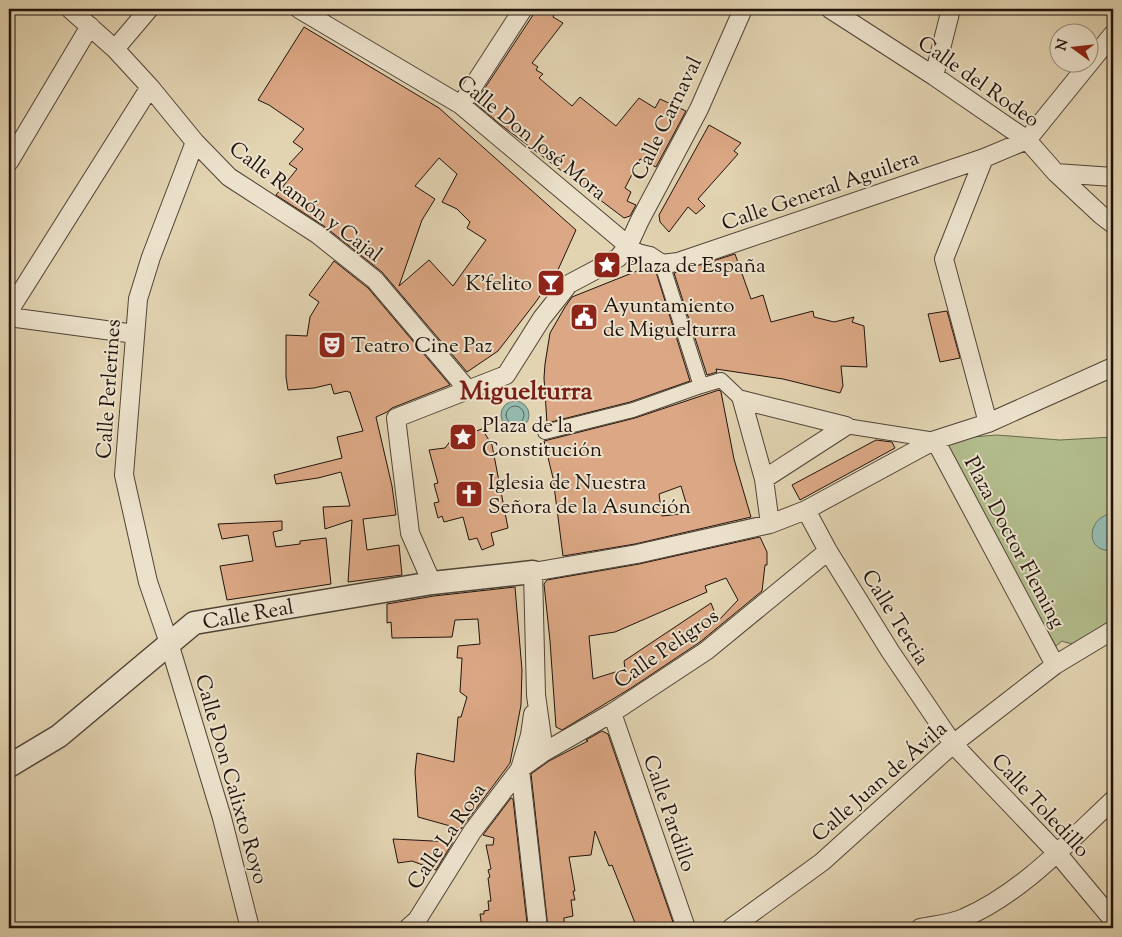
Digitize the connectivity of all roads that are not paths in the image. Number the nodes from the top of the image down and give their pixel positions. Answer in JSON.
{"nodes":[{"id":1,"x":70,"y":9,"type":"edge"},
{"id":2,"x":149,"y":9,"type":"edge"},
{"id":3,"x":299,"y":9,"type":"edge"},
{"id":4,"x":523,"y":9,"type":"edge"},
{"id":5,"x":743,"y":9,"type":"edge"},
{"id":6,"x":830,"y":9,"type":"edge"},
{"id":7,"x":951,"y":9,"type":"edge"},
{"id":8,"x":90,"y":26,"type":"junction"},
{"id":9,"x":1113,"y":34,"type":"edge"},
{"id":10,"x":115,"y":50,"type":"junction"},
{"id":11,"x":934,"y":76,"type":"junction"},
{"id":12,"x":150,"y":88,"type":"junction"},
{"id":13,"x":461,"y":105,"type":"junction"},
{"id":14,"x":1027,"y":140,"type":"junction"},
{"id":15,"x":195,"y":142,"type":"junction"},
{"id":16,"x":984,"y":158,"type":"junction"},
{"id":17,"x":9,"y":162,"type":"edge"},
{"id":18,"x":1056,"y":173,"type":"junction"},
{"id":19,"x":1113,"y":177,"type":"edge"},
{"id":20,"x":1113,"y":224,"type":"edge"},
{"id":21,"x":628,"y":246,"type":"junction"},
{"id":22,"x":662,"y":264,"type":"junction"},
{"id":23,"x":9,"y":311,"type":"edge"},
{"id":24,"x":9,"y":317,"type":"edge"},
{"id":25,"x":135,"y":334,"type":"junction"},
{"id":26,"x":1113,"y":367,"type":"edge"},
{"id":27,"x":701,"y":386,"type":"junction"},
{"id":28,"x":468,"y":390,"type":"junction"},
{"id":29,"x":742,"y":400,"type":"junction"},
{"id":30,"x":988,"y":423,"type":"junction"},
{"id":31,"x":846,"y":426,"type":"junction"},
{"id":32,"x":546,"y":432,"type":"dead end"},
{"id":33,"x":935,"y":440,"type":"junction"},
{"id":34,"x":764,"y":479,"type":"junction"},
{"id":35,"x":806,"y":510,"type":"junction"},
{"id":36,"x":770,"y":524,"type":"junction"},
{"id":37,"x":828,"y":551,"type":"junction"},
{"id":38,"x":533,"y":572,"type":"junction"},
{"id":39,"x":432,"y":583,"type":"junction"},
{"id":40,"x":1113,"y":630,"type":"edge"},
{"id":41,"x":169,"y":643,"type":"junction"},
{"id":42,"x":1055,"y":665,"type":"junction"},
{"id":43,"x":536,"y":696,"type":"junction"},
{"id":44,"x":612,"y":713,"type":"junction"},
{"id":45,"x":953,"y":744,"type":"junction"},
{"id":46,"x":544,"y":752,"type":"junction"},
{"id":47,"x":9,"y":766,"type":"edge"},
{"id":48,"x":520,"y":769,"type":"junction"},
{"id":49,"x":1113,"y":800,"type":"edge"},
{"id":50,"x":1057,"y":853,"type":"junction"},
{"id":51,"x":1113,"y":920,"type":"edge"},
{"id":52,"x":250,"y":928,"type":"edge"},
{"id":53,"x":408,"y":928,"type":"edge"},
{"id":54,"x":538,"y":928,"type":"edge"},
{"id":55,"x":686,"y":928,"type":"edge"},
{"id":56,"x":731,"y":928,"type":"edge"},
{"id":57,"x":920,"y":928,"type":"edge"}],
"edges":[{"from":1,"to":8,"type":"street","name":"Calle Ramón y Cajal"},
{"from":2,"to":10,"type":"street"},
{"from":3,"to":13,"type":"street","name":"Calle Don José Mora"},
{"from":4,"to":13,"type":"street"},
{"from":5,"to":21,"type":"street","name":"Calle Carnaval"},
{"from":6,"to":11,"type":"street","name":"Calle del Rodeo"},
{"from":7,"to":11,"type":"street"},
{"from":8,"to":10,"type":"street","name":"Calle Ramón y Cajal"},
{"from":8,"to":17,"type":"street"},
{"from":9,"to":14,"type":"street"},
{"from":10,"to":12,"type":"street","name":"Calle Ramón y Cajal"},
{"from":11,"to":14,"type":"street","name":"Calle del Rodeo"},
{"from":12,"to":15,"type":"street","name":"Calle Ramón y Cajal"},
{"from":12,"to":23,"type":"street"},
{"from":13,"to":21,"type":"street","name":"Calle Don José Mora"},
{"from":14,"to":16,"type":"street","name":"Calle General Aguilera"},
{"from":14,"to":18,"type":"street","name":"Calle del Rodeo"},
{"from":15,"to":25,"type":"street","name":"Calle Perlerines"},
{"from":15,"to":28,"type":"street","name":"Calle Ramón y Cajal"},
{"from":16,"to":22,"type":"street","name":"Calle General Aguilera"},
{"from":16,"to":30,"type":"street"},
{"from":18,"to":19,"type":"street"},
{"from":18,"to":20,"type":"street","name":"Calle del Rodeo"},
{"from":21,"to":22,"type":"street"},
{"from":21,"to":28,"type":"street"},
{"from":22,"to":27,"type":"street"},
{"from":24,"to":25,"type":"street"},
{"from":25,"to":41,"type":"street","name":"Calle Perlerines"},
{"from":26,"to":30,"type":"street"},
{"from":27,"to":29,"type":"street"},
{"from":27,"to":32,"type":"street"},
{"from":28,"to":39,"type":"street"},
{"from":29,"to":31,"type":"street"},
{"from":29,"to":34,"type":"street"},
{"from":30,"to":33,"type":"street"},
{"from":31,"to":33,"type":"street"},
{"from":31,"to":34,"type":"street"},
{"from":33,"to":35,"type":"street"},
{"from":33,"to":42,"type":"street","name":"Plaza Doctor Fleming"},
{"from":34,"to":36,"type":"street"},
{"from":35,"to":36,"type":"street"},
{"from":35,"to":37,"type":"street","name":"Calle Tercia"},
{"from":36,"to":38,"type":"street"},
{"from":37,"to":44,"type":"street","name":"Calle Peligros"},
{"from":37,"to":45,"type":"street","name":"Calle Tercia"},
{"from":38,"to":39,"type":"street","name":"Calle Real"},
{"from":38,"to":43,"type":"street"},
{"from":39,"to":41,"type":"street","name":"Calle Real"},
{"from":40,"to":42,"type":"street","name":"Calle Juan de Ávila"},
{"from":41,"to":47,"type":"street","name":"Calle Real"},
{"from":41,"to":52,"type":"street","name":"Calle Don Calixto Royo"},
{"from":42,"to":45,"type":"street","name":"Calle Juan de Ávila"},
{"from":43,"to":46,"type":"street"},
{"from":43,"to":48,"type":"street"},
{"from":44,"to":46,"type":"street","name":"Calle Peligros"},
{"from":44,"to":55,"type":"street","name":"Calle Pardillo"},
{"from":45,"to":50,"type":"street","name":"Calle Toledillo"},
{"from":45,"to":56,"type":"street","name":"Calle Juan de Ávila"},
{"from":46,"to":48,"type":"street","name":"Calle Peligros"},
{"from":48,"to":53,"type":"street","name":"Calle La Rosa"},
{"from":48,"to":54,"type":"street"},
{"from":49,"to":50,"type":"street"},
{"from":50,"to":51,"type":"street","name":"Calle Toledillo"},
{"from":50,"to":57,"type":"street"}]}
